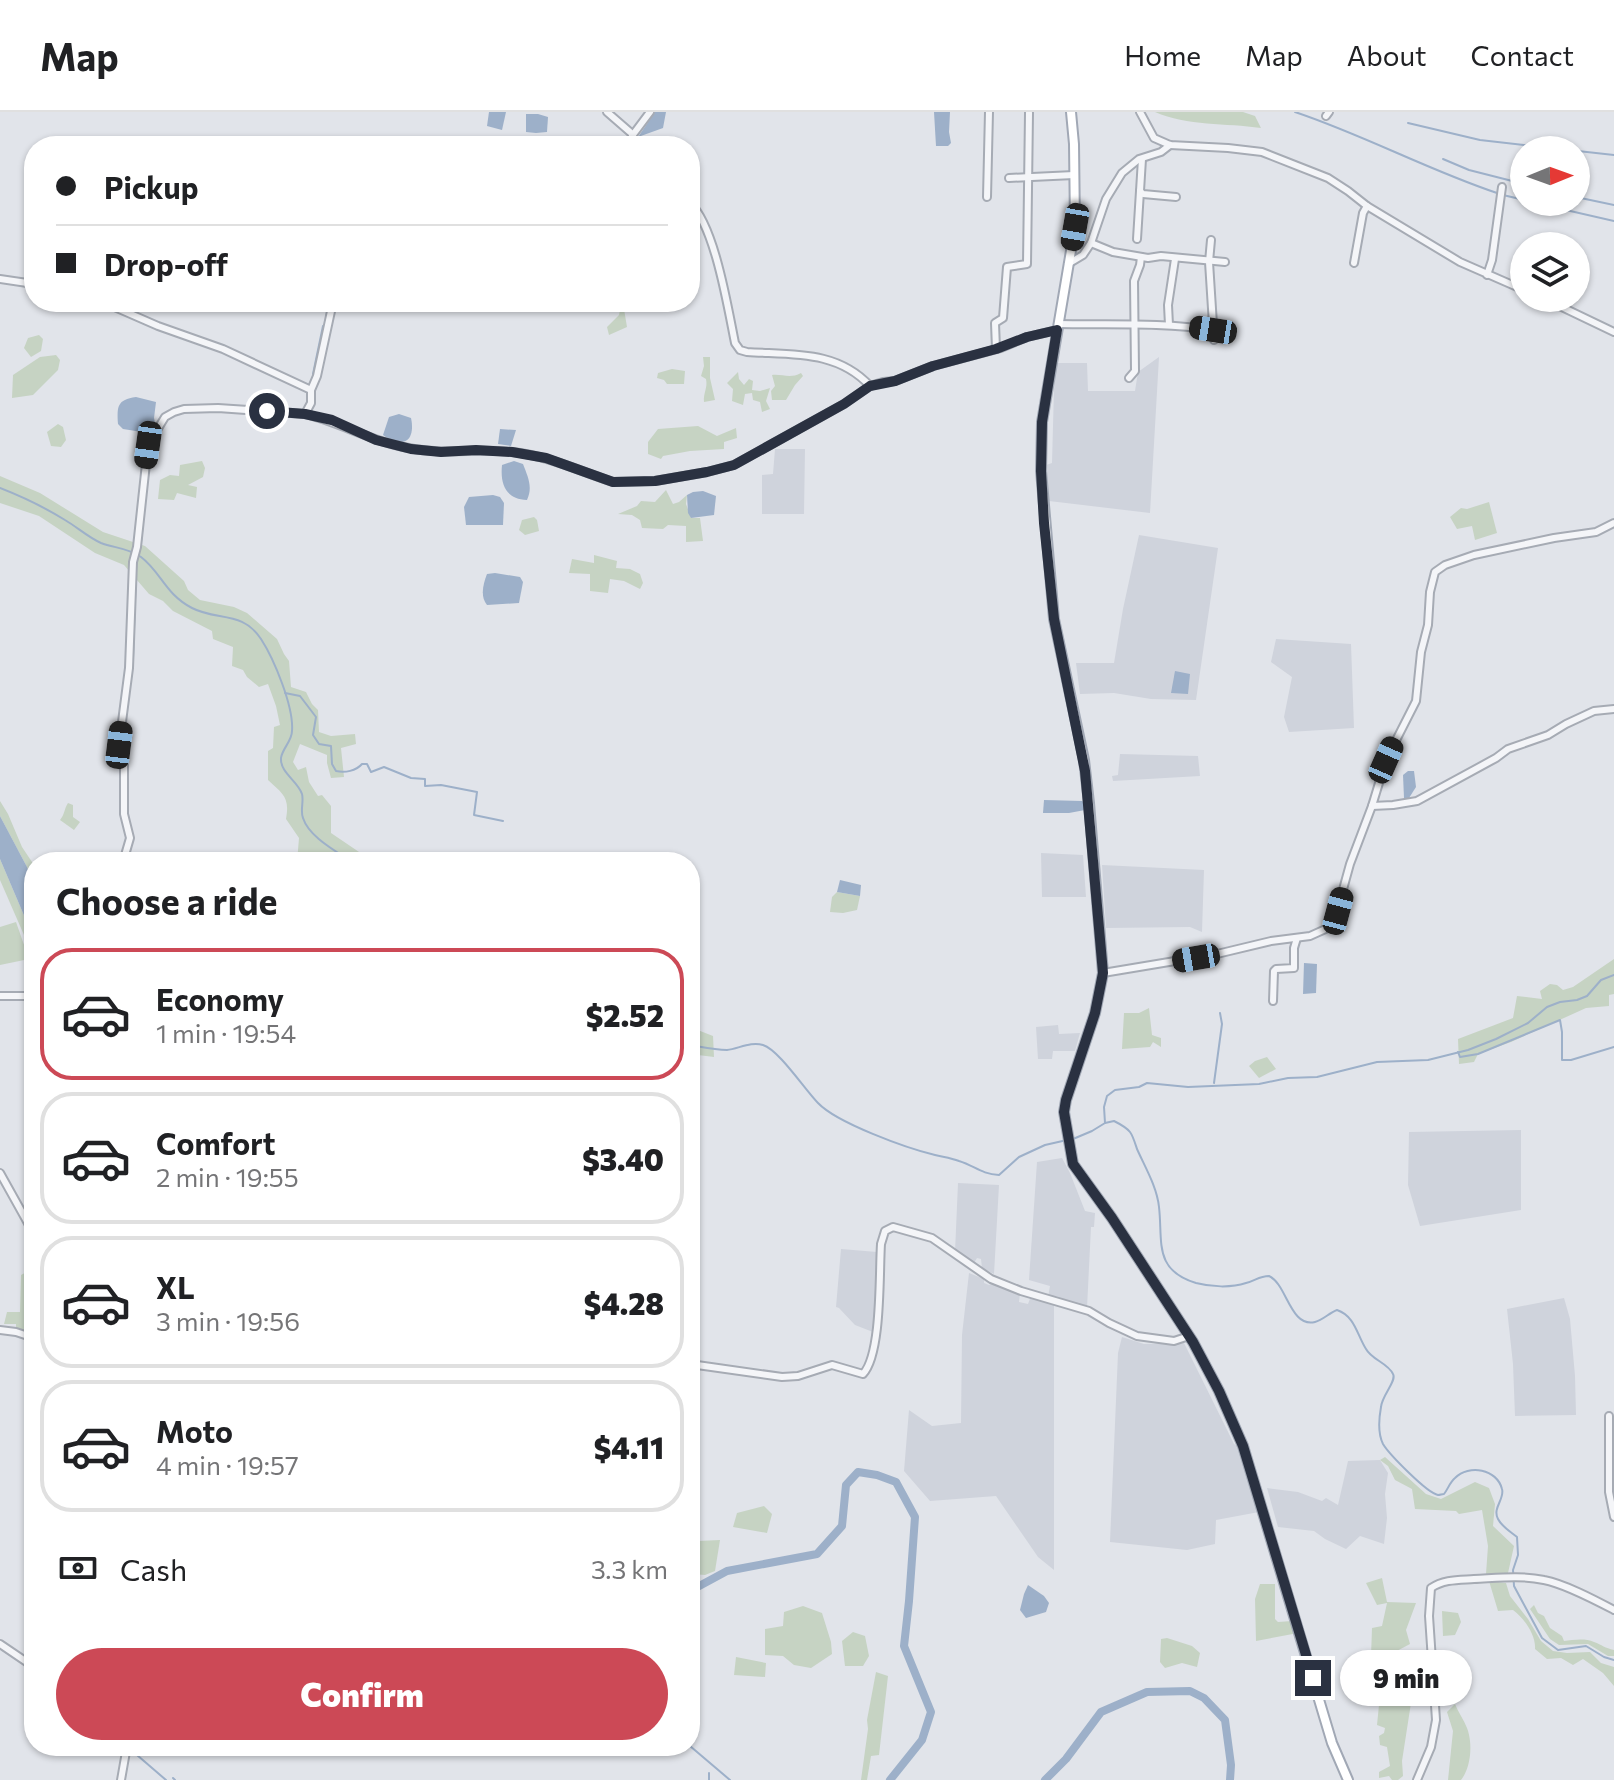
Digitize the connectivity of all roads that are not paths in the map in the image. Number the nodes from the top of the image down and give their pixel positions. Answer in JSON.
{"nodes":[{"id":1,"x":607,"y":112,"type":"edge"},
{"id":2,"x":650,"y":112,"type":"edge"},
{"id":3,"x":989,"y":112,"type":"edge"},
{"id":4,"x":1071,"y":112,"type":"edge"},
{"id":5,"x":1140,"y":112,"type":"edge"},
{"id":6,"x":1029,"y":113,"type":"edge"},
{"id":7,"x":633,"y":135,"type":"joint"},
{"id":8,"x":1170,"y":145,"type":"junction"},
{"id":9,"x":1142,"y":159,"type":"junction"},
{"id":10,"x":1074,"y":175,"type":"junction"},
{"id":11,"x":1009,"y":178,"type":"dead end"},
{"id":12,"x":1028,"y":178,"type":"junction"},
{"id":13,"x":1502,"y":187,"type":"dead end"},
{"id":14,"x":1140,"y":191,"type":"junction"},
{"id":15,"x":987,"y":197,"type":"dead end"},
{"id":16,"x":1176,"y":197,"type":"dead end"},
{"id":17,"x":1367,"y":206,"type":"junction"},
{"id":18,"x":700,"y":216,"type":"edge"},
{"id":19,"x":1137,"y":239,"type":"dead end"},
{"id":20,"x":1211,"y":240,"type":"dead end"},
{"id":21,"x":1091,"y":243,"type":"junction"},
{"id":22,"x":1141,"y":257,"type":"junction"},
{"id":23,"x":1175,"y":259,"type":"junction"},
{"id":24,"x":1209,"y":262,"type":"junction"},
{"id":25,"x":1225,"y":262,"type":"dead end"},
{"id":26,"x":1354,"y":263,"type":"dead end"},
{"id":27,"x":1068,"y":264,"type":"junction"},
{"id":28,"x":1487,"y":275,"type":"junction"},
{"id":29,"x":0,"y":279,"type":"edge"},
{"id":30,"x":24,"y":283,"type":"edge"},
{"id":31,"x":1510,"y":284,"type":"edge"},
{"id":32,"x":126,"y":312,"type":"edge"},
{"id":33,"x":331,"y":312,"type":"edge"},
{"id":34,"x":1572,"y":312,"type":"edge"},
{"id":35,"x":1135,"y":324,"type":"junction"},
{"id":36,"x":1169,"y":325,"type":"junction"},
{"id":37,"x":1058,"y":327,"type":"junction"},
{"id":38,"x":1213,"y":330,"type":"junction"},
{"id":39,"x":1614,"y":332,"type":"edge"},
{"id":40,"x":1214,"y":340,"type":"dead end"},
{"id":41,"x":996,"y":349,"type":"junction"},
{"id":42,"x":1129,"y":378,"type":"dead end"},
{"id":43,"x":870,"y":386,"type":"junction"},
{"id":44,"x":311,"y":390,"type":"junction"},
{"id":45,"x":305,"y":414,"type":"junction"},
{"id":46,"x":1614,"y":523,"type":"edge"},
{"id":47,"x":1614,"y":709,"type":"edge"},
{"id":48,"x":1372,"y":806,"type":"junction"},
{"id":49,"x":126,"y":852,"type":"edge"},
{"id":50,"x":1297,"y":938,"type":"junction"},
{"id":51,"x":1103,"y":973,"type":"junction"},
{"id":52,"x":0,"y":996,"type":"edge"},
{"id":53,"x":24,"y":996,"type":"edge"},
{"id":54,"x":1273,"y":1001,"type":"dead end"},
{"id":55,"x":0,"y":1173,"type":"edge"},
{"id":56,"x":24,"y":1216,"type":"edge"},
{"id":57,"x":0,"y":1330,"type":"edge"},
{"id":58,"x":24,"y":1336,"type":"edge"},
{"id":59,"x":1189,"y":1336,"type":"junction"},
{"id":60,"x":700,"y":1365,"type":"edge"},
{"id":61,"x":1609,"y":1416,"type":"dead end"},
{"id":62,"x":1614,"y":1517,"type":"edge"},
{"id":63,"x":1614,"y":1610,"type":"edge"},
{"id":64,"x":0,"y":1644,"type":"edge"},
{"id":65,"x":24,"y":1660,"type":"edge"},
{"id":66,"x":125,"y":1756,"type":"edge"},
{"id":67,"x":121,"y":1780,"type":"edge"},
{"id":68,"x":1348,"y":1780,"type":"edge"},
{"id":69,"x":1417,"y":1780,"type":"edge"}],
"edges":[{"from":1,"to":7,"type":"street"},
{"from":2,"to":7,"type":"street"},
{"from":3,"to":15,"type":"street"},
{"from":4,"to":10,"type":"main road"},
{"from":5,"to":8,"type":"street"},
{"from":6,"to":12,"type":"street"},
{"from":8,"to":9,"type":"street"},
{"from":8,"to":17,"type":"street"},
{"from":9,"to":14,"type":"street"},
{"from":9,"to":21,"type":"street"},
{"from":10,"to":12,"type":"street"},
{"from":10,"to":27,"type":"main road"},
{"from":11,"to":12,"type":"street"},
{"from":12,"to":41,"type":"street"},
{"from":13,"to":28,"type":"street"},
{"from":14,"to":16,"type":"street"},
{"from":14,"to":19,"type":"street"},
{"from":17,"to":26,"type":"street"},
{"from":17,"to":28,"type":"street"},
{"from":18,"to":43,"type":"street"},
{"from":20,"to":24,"type":"street"},
{"from":21,"to":22,"type":"street"},
{"from":21,"to":27,"type":"street"},
{"from":22,"to":23,"type":"street"},
{"from":22,"to":35,"type":"street"},
{"from":23,"to":24,"type":"street"},
{"from":23,"to":36,"type":"street"},
{"from":24,"to":25,"type":"street"},
{"from":24,"to":38,"type":"street"},
{"from":27,"to":37,"type":"main road"},
{"from":28,"to":31,"type":"street"},
{"from":29,"to":30,"type":"street"},
{"from":32,"to":44,"type":"street"},
{"from":33,"to":44,"type":"street"},
{"from":34,"to":39,"type":"street"},
{"from":35,"to":36,"type":"street"},
{"from":35,"to":37,"type":"street"},
{"from":35,"to":42,"type":"street"},
{"from":36,"to":38,"type":"street"},
{"from":37,"to":41,"type":"street"},
{"from":37,"to":51,"type":"main road"},
{"from":38,"to":40,"type":"street"},
{"from":41,"to":43,"type":"street"},
{"from":43,"to":45,"type":"street"},
{"from":44,"to":45,"type":"street"},
{"from":45,"to":49,"type":"street"},
{"from":46,"to":48,"type":"street"},
{"from":47,"to":48,"type":"street"},
{"from":48,"to":50,"type":"street"},
{"from":50,"to":51,"type":"street"},
{"from":50,"to":54,"type":"street"},
{"from":51,"to":59,"type":"main road"},
{"from":52,"to":53,"type":"street"},
{"from":55,"to":56,"type":"street"},
{"from":57,"to":58,"type":"street"},
{"from":59,"to":60,"type":"street"},
{"from":59,"to":68,"type":"main road"},
{"from":61,"to":62,"type":"street"},
{"from":63,"to":69,"type":"street"},
{"from":64,"to":65,"type":"street"},
{"from":66,"to":67,"type":"street"}]}
